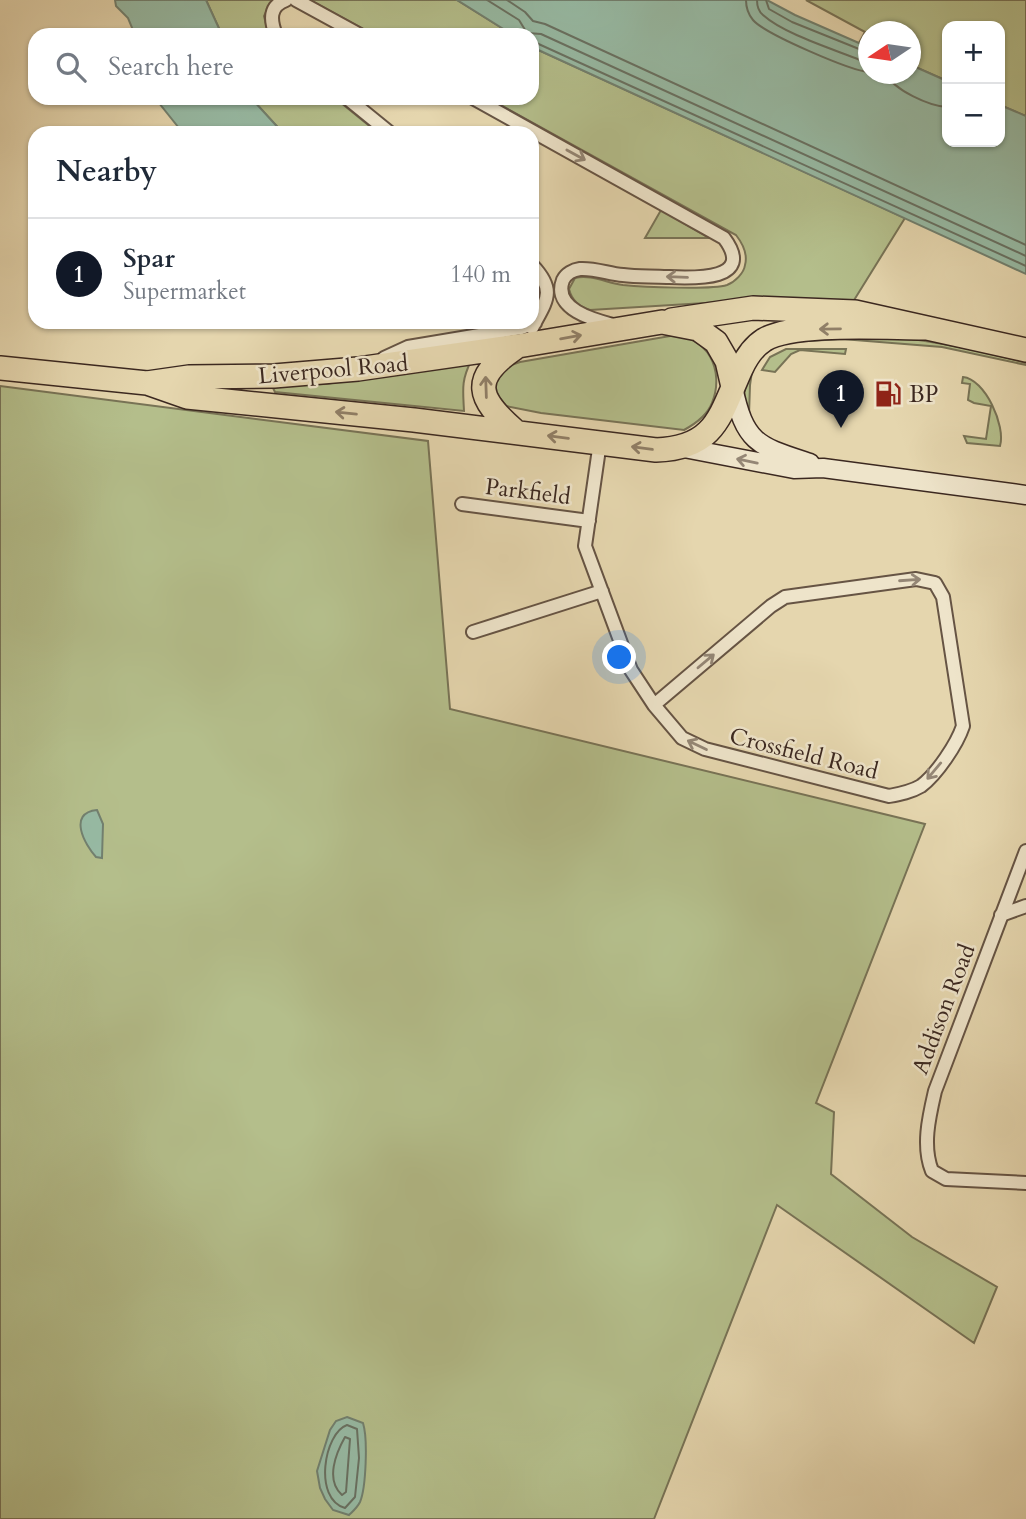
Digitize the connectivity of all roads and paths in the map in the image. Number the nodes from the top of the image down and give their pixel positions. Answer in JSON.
{"nodes":[{"id":1,"x":286,"y":0,"type":"edge"},
{"id":2,"x":296,"y":0,"type":"edge"},
{"id":3,"x":273,"y":28,"type":"edge"},
{"id":4,"x":347,"y":28,"type":"edge"},
{"id":5,"x":356,"y":105,"type":"edge"},
{"id":6,"x":486,"y":105,"type":"edge"},
{"id":7,"x":381,"y":126,"type":"edge"},
{"id":8,"x":523,"y":126,"type":"edge"},
{"id":9,"x":539,"y":135,"type":"edge"},
{"id":10,"x":539,"y":272,"type":"edge"},
{"id":11,"x":544,"y":277,"type":"junction"},
{"id":12,"x":564,"y":278,"type":"junction"},
{"id":13,"x":539,"y":316,"type":"edge"},
{"id":14,"x":662,"y":322,"type":"junction"},
{"id":15,"x":624,"y":328,"type":"junction"},
{"id":16,"x":923,"y":328,"type":"junction"},
{"id":17,"x":515,"y":329,"type":"edge"},
{"id":18,"x":531,"y":329,"type":"edge"},
{"id":19,"x":518,"y":346,"type":"junction"},
{"id":20,"x":1026,"y":350,"type":"edge"},
{"id":21,"x":0,"y":368,"type":"edge"},
{"id":22,"x":358,"y":369,"type":"junction"},
{"id":23,"x":147,"y":383,"type":"junction"},
{"id":24,"x":733,"y":387,"type":"junction"},
{"id":25,"x":515,"y":431,"type":"junction"},
{"id":26,"x":600,"y":442,"type":"junction"},
{"id":27,"x":684,"y":448,"type":"junction"},
{"id":28,"x":823,"y":468,"type":"junction"},
{"id":29,"x":1026,"y":495,"type":"edge"},
{"id":30,"x":462,"y":504,"type":"dead end"},
{"id":31,"x":589,"y":521,"type":"junction"},
{"id":32,"x":602,"y":591,"type":"junction"},
{"id":33,"x":473,"y":632,"type":"dead end"},
{"id":34,"x":654,"y":705,"type":"junction"},
{"id":35,"x":1026,"y":850,"type":"edge"},
{"id":36,"x":1026,"y":906,"type":"edge"},
{"id":37,"x":1001,"y":915,"type":"junction"},
{"id":38,"x":1026,"y":1183,"type":"edge"}],
"edges":[{"from":1,"to":3,"type":"street"},
{"from":2,"to":4,"type":"street"},
{"from":5,"to":7,"type":"street"},
{"from":6,"to":8,"type":"street","one_way":true},
{"from":9,"to":12,"type":"street","one_way":true},
{"from":10,"to":11,"type":"street"},
{"from":11,"to":12,"type":"street"},
{"from":11,"to":13,"type":"street"},
{"from":12,"to":15,"type":"street"},
{"from":14,"to":15,"type":"highway","name":"Liverpool Road"},
{"from":14,"to":16,"type":"highway","name":"Liverpool Road"},
{"from":14,"to":24,"type":"highway"},
{"from":19,"to":15,"type":"highway","name":"Liverpool Road","one_way":true},
{"from":16,"to":20,"type":"highway"},
{"from":16,"to":24,"type":"highway","one_way":true},
{"from":17,"to":22,"type":"street"},
{"from":18,"to":19,"type":"street"},
{"from":19,"to":22,"type":"highway","name":"Liverpool Road"},
{"from":25,"to":19,"type":"highway","one_way":true},
{"from":21,"to":23,"type":"highway","name":"Liverpool Road"},
{"from":22,"to":23,"type":"highway","name":"Liverpool Road"},
{"from":25,"to":23,"type":"highway","name":"Liverpool Road","one_way":true},
{"from":24,"to":27,"type":"highway"},
{"from":24,"to":28,"type":"main road"},
{"from":26,"to":25,"type":"highway","name":"Liverpool Road","one_way":true},
{"from":27,"to":26,"type":"highway","name":"Liverpool Road","one_way":true},
{"from":26,"to":31,"type":"street","name":"Crossfield Road"},
{"from":28,"to":27,"type":"main road","one_way":true},
{"from":28,"to":29,"type":"main road"},
{"from":30,"to":31,"type":"street","name":"Parkfield"},
{"from":31,"to":32,"type":"street","name":"Crossfield Road"},
{"from":32,"to":33,"type":"street"},
{"from":32,"to":34,"type":"street","name":"Crossfield Road"},
{"from":34,"to":34,"type":"street","name":"Crossfield Road","one_way":true},
{"from":35,"to":37,"type":"street","name":"Addison Road"},
{"from":36,"to":37,"type":"street"},
{"from":37,"to":38,"type":"street","name":"Addison Road"}]}
